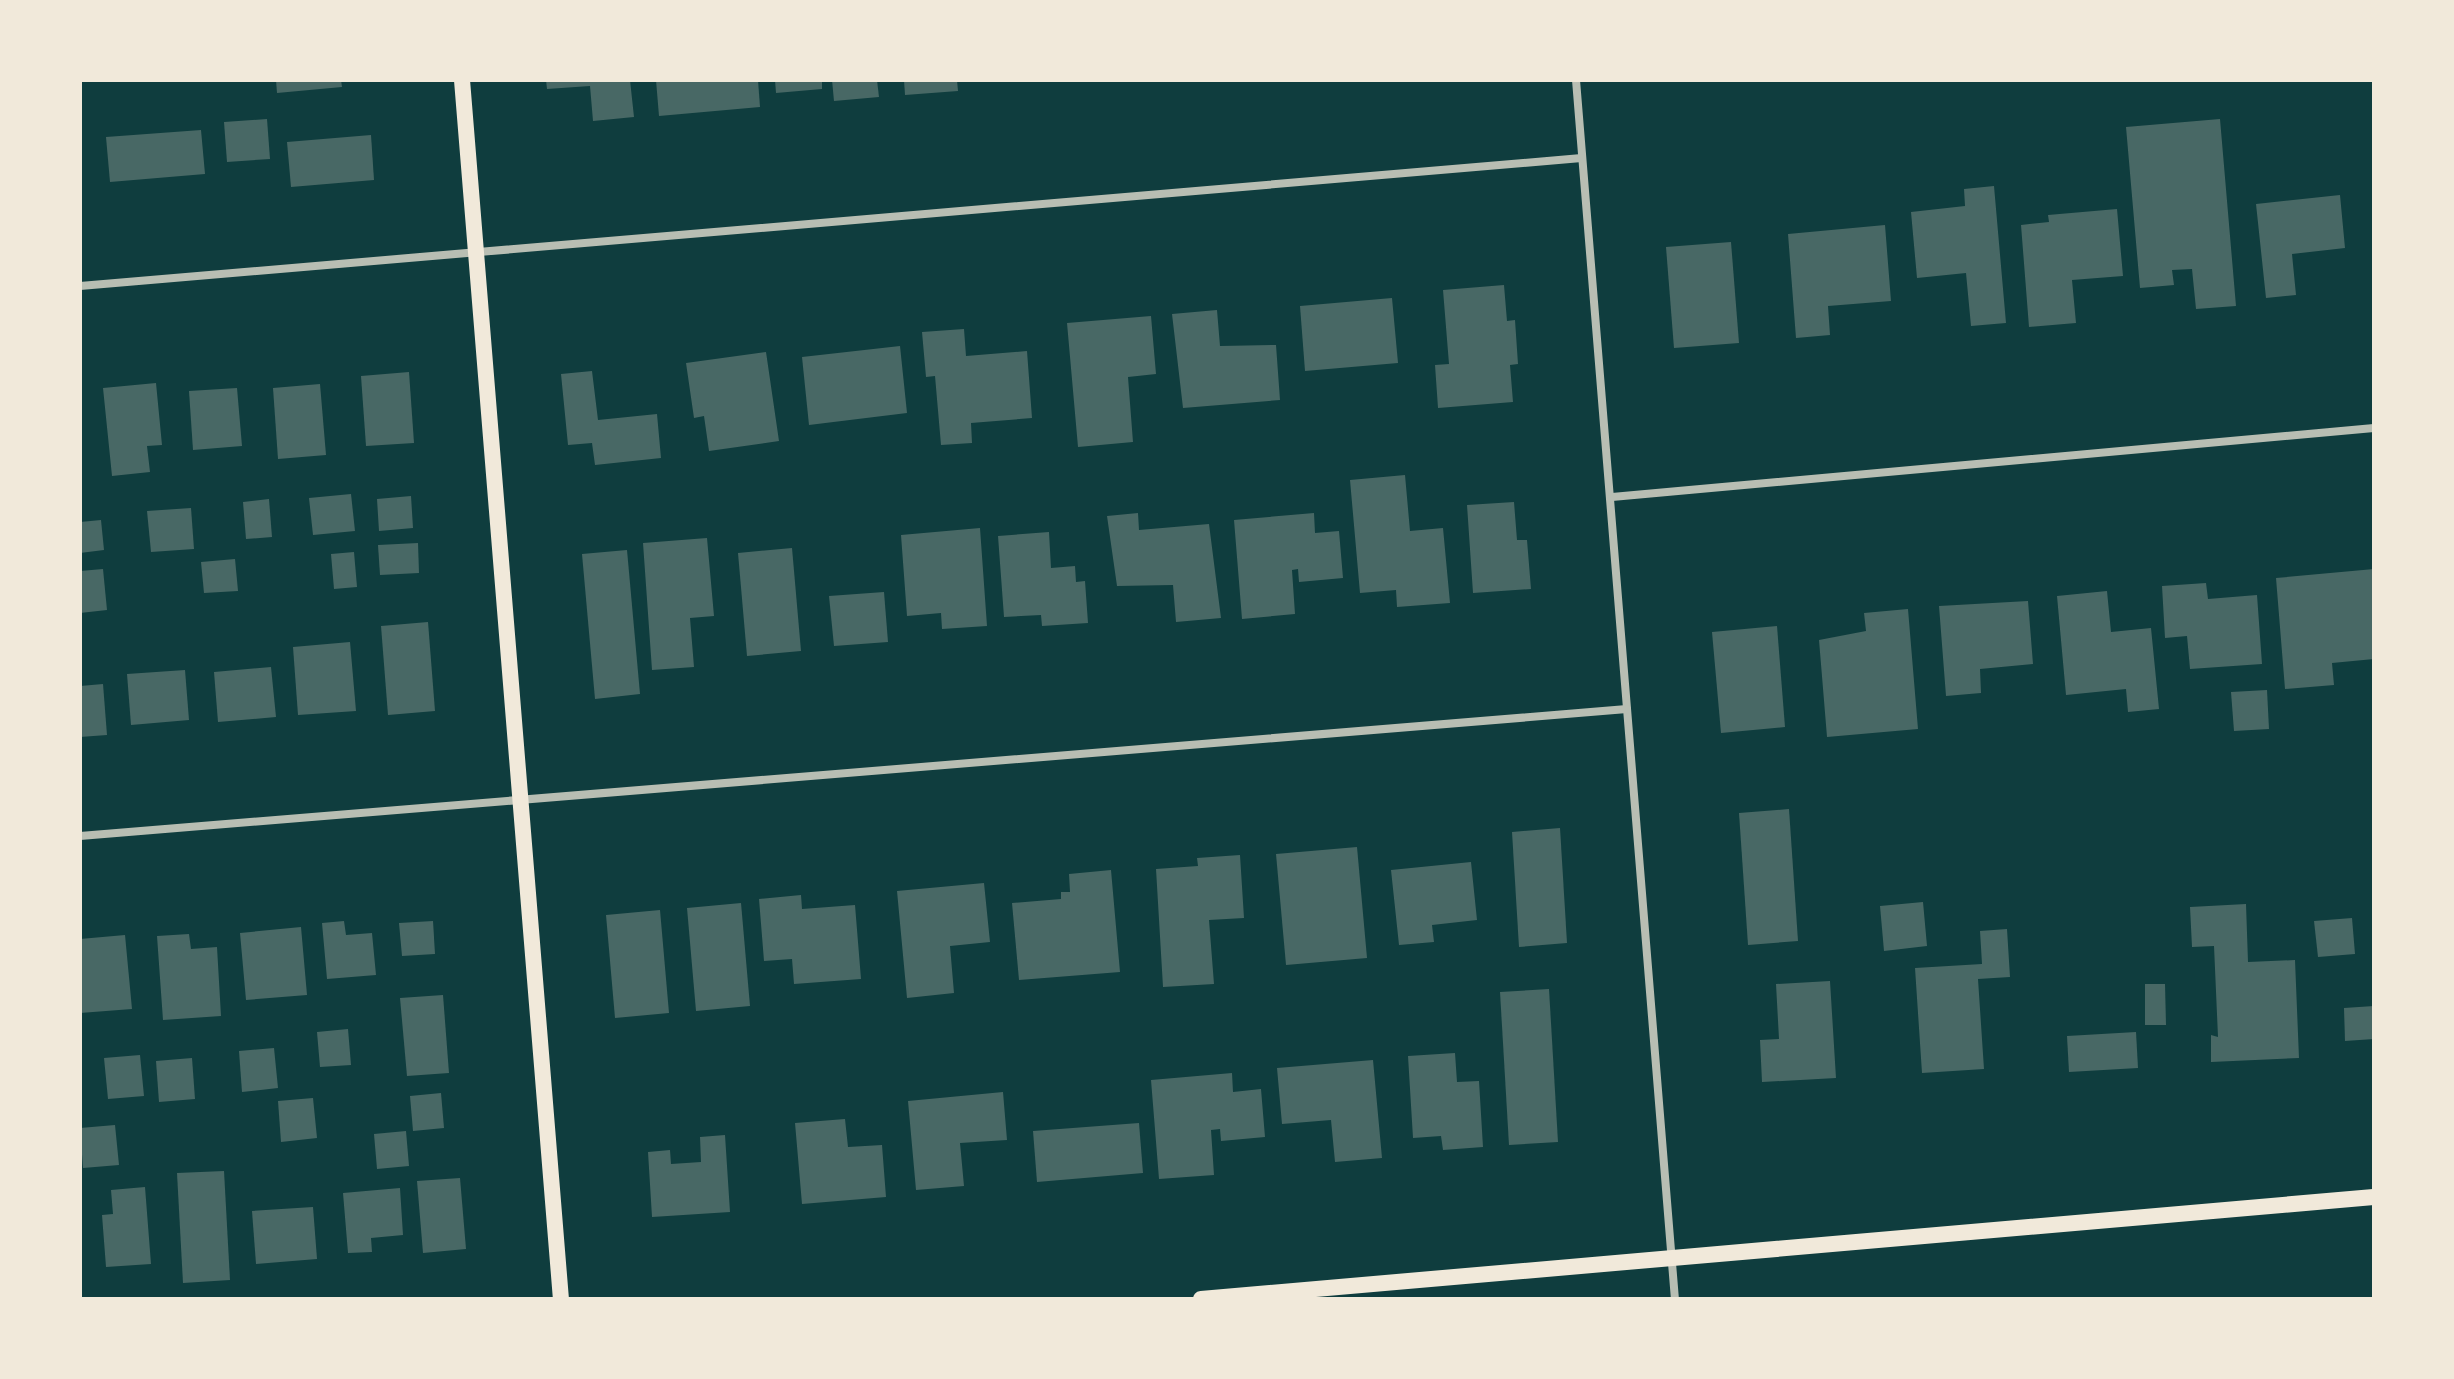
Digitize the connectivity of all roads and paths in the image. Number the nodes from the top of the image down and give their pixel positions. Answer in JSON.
{"nodes":[{"id":1,"x":462,"y":80,"type":"edge"},
{"id":2,"x":1576,"y":80,"type":"edge"},
{"id":3,"x":1582,"y":158,"type":"junction"},
{"id":4,"x":477,"y":252,"type":"junction"},
{"id":5,"x":80,"y":286,"type":"edge"},
{"id":6,"x":2374,"y":428,"type":"edge"},
{"id":7,"x":1612,"y":497,"type":"junction"},
{"id":8,"x":1627,"y":709,"type":"junction"},
{"id":9,"x":522,"y":800,"type":"junction"},
{"id":10,"x":80,"y":836,"type":"edge"},
{"id":11,"x":2374,"y":1197,"type":"edge"},
{"id":12,"x":1672,"y":1258,"type":"junction"},
{"id":13,"x":561,"y":1299,"type":"edge"},
{"id":14,"x":1201,"y":1299,"type":"edge"},
{"id":15,"x":1675,"y":1299,"type":"edge"}],
"edges":[{"from":1,"to":4,"type":"main road"},
{"from":2,"to":3,"type":"street"},
{"from":3,"to":4,"type":"street"},
{"from":3,"to":7,"type":"street"},
{"from":4,"to":5,"type":"street"},
{"from":4,"to":9,"type":"main road"},
{"from":6,"to":7,"type":"street"},
{"from":7,"to":8,"type":"street"},
{"from":8,"to":9,"type":"street"},
{"from":8,"to":12,"type":"street"},
{"from":9,"to":10,"type":"street"},
{"from":9,"to":13,"type":"main road"},
{"from":11,"to":12,"type":"main road"},
{"from":12,"to":14,"type":"main road"},
{"from":12,"to":15,"type":"street"}]}
